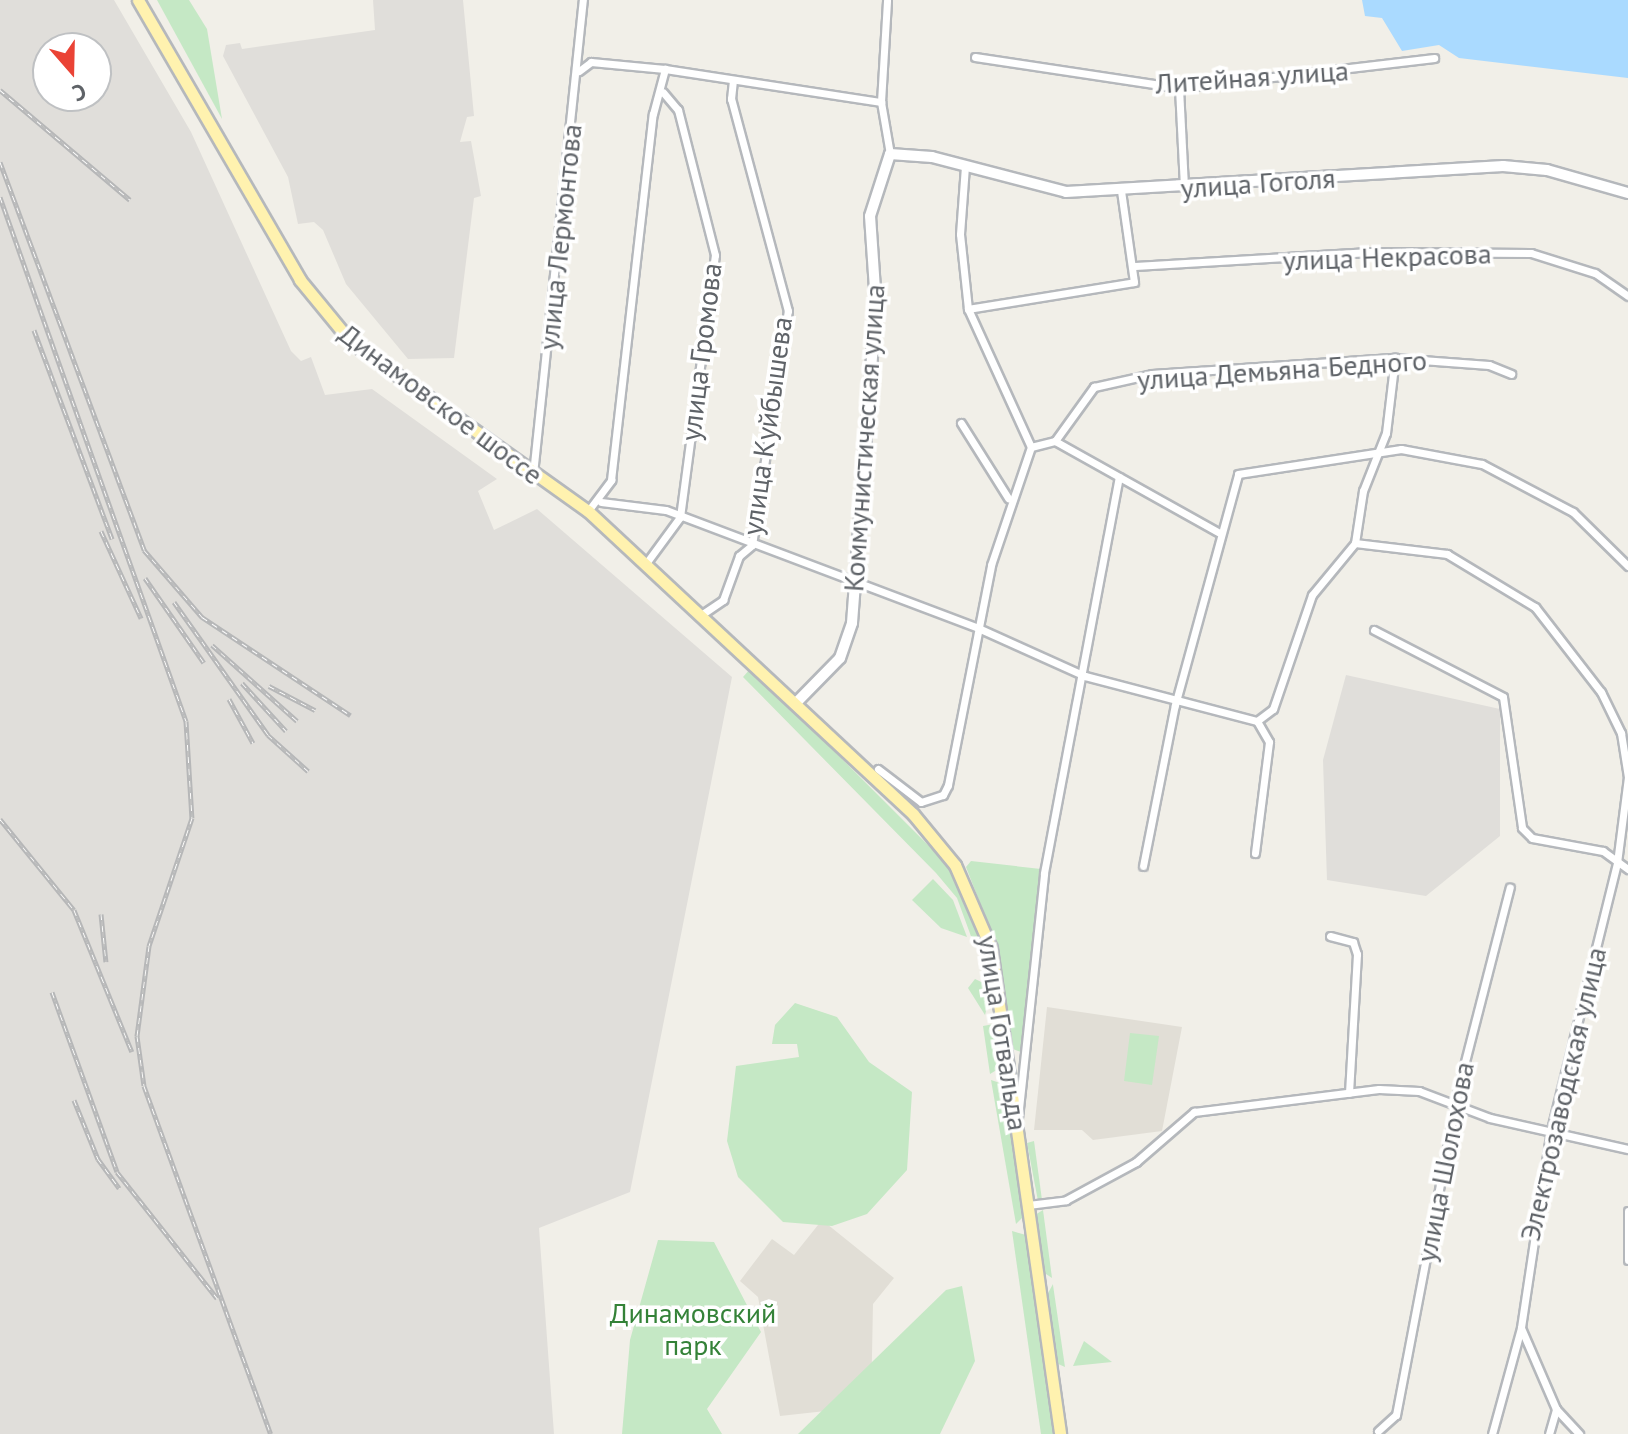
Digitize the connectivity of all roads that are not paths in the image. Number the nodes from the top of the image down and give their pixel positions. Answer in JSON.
{"nodes":[{"id":1,"x":138,"y":0,"type":"edge"},
{"id":2,"x":583,"y":0,"type":"edge"},
{"id":3,"x":887,"y":0,"type":"edge"},
{"id":4,"x":975,"y":57,"type":"dead end"},
{"id":5,"x":1434,"y":58,"type":"dead end"},
{"id":6,"x":665,"y":69,"type":"junction"},
{"id":7,"x":579,"y":71,"type":"junction"},
{"id":8,"x":733,"y":80,"type":"junction"},
{"id":9,"x":1179,"y":88,"type":"junction"},
{"id":10,"x":663,"y":92,"type":"junction"},
{"id":11,"x":881,"y":102,"type":"junction"},
{"id":12,"x":890,"y":154,"type":"junction"},
{"id":13,"x":965,"y":166,"type":"junction"},
{"id":14,"x":1184,"y":188,"type":"junction"},
{"id":15,"x":1121,"y":191,"type":"junction"},
{"id":16,"x":1628,"y":193,"type":"edge"},
{"id":17,"x":1135,"y":266,"type":"junction"},
{"id":18,"x":1628,"y":296,"type":"edge"},
{"id":19,"x":968,"y":309,"type":"junction"},
{"id":20,"x":1395,"y":358,"type":"junction"},
{"id":21,"x":1511,"y":374,"type":"dead end"},
{"id":22,"x":961,"y":423,"type":"dead end"},
{"id":23,"x":1055,"y":441,"type":"junction"},
{"id":24,"x":1031,"y":447,"type":"junction"},
{"id":25,"x":1379,"y":455,"type":"junction"},
{"id":26,"x":533,"y":474,"type":"junction"},
{"id":27,"x":1119,"y":477,"type":"junction"},
{"id":28,"x":1008,"y":498,"type":"junction"},
{"id":29,"x":601,"y":502,"type":"junction"},
{"id":30,"x":588,"y":511,"type":"junction"},
{"id":31,"x":680,"y":517,"type":"junction"},
{"id":32,"x":1218,"y":532,"type":"junction"},
{"id":33,"x":1355,"y":543,"type":"junction"},
{"id":34,"x":752,"y":545,"type":"junction"},
{"id":35,"x":647,"y":562,"type":"junction"},
{"id":36,"x":1628,"y":566,"type":"edge"},
{"id":37,"x":854,"y":586,"type":"junction"},
{"id":38,"x":701,"y":615,"type":"junction"},
{"id":39,"x":978,"y":628,"type":"junction"},
{"id":40,"x":1374,"y":630,"type":"dead end"},
{"id":41,"x":1085,"y":676,"type":"junction"},
{"id":42,"x":795,"y":704,"type":"junction"},
{"id":43,"x":1175,"y":705,"type":"junction"},
{"id":44,"x":1257,"y":721,"type":"junction"},
{"id":45,"x":878,"y":769,"type":"dead end"},
{"id":46,"x":1255,"y":853,"type":"dead end"},
{"id":47,"x":1617,"y":863,"type":"junction"},
{"id":48,"x":1143,"y":866,"type":"dead end"},
{"id":49,"x":1628,"y":869,"type":"edge"},
{"id":50,"x":1510,"y":887,"type":"dead end"},
{"id":51,"x":1330,"y":936,"type":"dead end"},
{"id":52,"x":1026,"y":1059,"type":"junction"},
{"id":53,"x":1008,"y":1061,"type":"junction"},
{"id":54,"x":1349,"y":1093,"type":"junction"},
{"id":55,"x":1455,"y":1102,"type":"junction"},
{"id":56,"x":1017,"y":1126,"type":"junction"},
{"id":57,"x":1551,"y":1129,"type":"junction"},
{"id":58,"x":1628,"y":1149,"type":"edge"},
{"id":59,"x":1028,"y":1205,"type":"junction"},
{"id":60,"x":1628,"y":1211,"type":"edge"},
{"id":61,"x":1628,"y":1260,"type":"edge"},
{"id":62,"x":1521,"y":1328,"type":"junction"},
{"id":63,"x":1556,"y":1409,"type":"junction"},
{"id":64,"x":1378,"y":1431,"type":"dead end"},
{"id":65,"x":1060,"y":1434,"type":"edge"},
{"id":66,"x":1492,"y":1434,"type":"edge"},
{"id":67,"x":1549,"y":1434,"type":"edge"},
{"id":68,"x":1579,"y":1434,"type":"edge"}],
"edges":[{"from":1,"to":26,"type":"main road","name":"Динамовское шоссе"},
{"from":2,"to":7,"type":"street","name":"улица Лермонтова"},
{"from":3,"to":11,"type":"street"},
{"from":4,"to":9,"type":"street","name":"Литейная улица"},
{"from":5,"to":9,"type":"street","name":"Литейная улица"},
{"from":6,"to":7,"type":"street"},
{"from":6,"to":8,"type":"street"},
{"from":6,"to":10,"type":"street"},
{"from":7,"to":26,"type":"street","name":"улица Лермонтова"},
{"from":8,"to":11,"type":"street"},
{"from":8,"to":34,"type":"street","name":"улица Куйбышева"},
{"from":9,"to":14,"type":"street"},
{"from":10,"to":29,"type":"street"},
{"from":10,"to":31,"type":"street","name":"улица Громова"},
{"from":11,"to":12,"type":"street"},
{"from":12,"to":13,"type":"street","name":"улица Гоголя"},
{"from":12,"to":37,"type":"street","name":"Коммунистическая улица"},
{"from":13,"to":15,"type":"street","name":"улица Гоголя"},
{"from":13,"to":19,"type":"street"},
{"from":14,"to":15,"type":"street","name":"улица Гоголя"},
{"from":14,"to":16,"type":"street","name":"улица Гоголя"},
{"from":15,"to":17,"type":"street"},
{"from":17,"to":18,"type":"street","name":"улица Некрасова"},
{"from":17,"to":19,"type":"street"},
{"from":19,"to":24,"type":"street"},
{"from":20,"to":21,"type":"street","name":"улица Демьяна Бедного"},
{"from":20,"to":23,"type":"street","name":"улица Демьяна Бедного"},
{"from":20,"to":25,"type":"street"},
{"from":22,"to":28,"type":"street"},
{"from":23,"to":24,"type":"street"},
{"from":23,"to":27,"type":"street"},
{"from":24,"to":28,"type":"street"},
{"from":25,"to":32,"type":"street"},
{"from":25,"to":33,"type":"street"},
{"from":25,"to":36,"type":"street"},
{"from":26,"to":30,"type":"main road","name":"Динамовское шоссе"},
{"from":27,"to":32,"type":"street"},
{"from":27,"to":41,"type":"street"},
{"from":28,"to":39,"type":"street"},
{"from":29,"to":30,"type":"street"},
{"from":29,"to":31,"type":"street"},
{"from":30,"to":35,"type":"main road","name":"Динамовское шоссе"},
{"from":31,"to":34,"type":"street"},
{"from":31,"to":35,"type":"street","name":"улица Громова"},
{"from":32,"to":43,"type":"street"},
{"from":33,"to":44,"type":"street"},
{"from":33,"to":47,"type":"street","name":"Электрозаводская улица"},
{"from":34,"to":37,"type":"street"},
{"from":34,"to":38,"type":"street","name":"улица Куйбышева"},
{"from":35,"to":38,"type":"main road","name":"Динамовское шоссе"},
{"from":37,"to":39,"type":"street"},
{"from":37,"to":42,"type":"street","name":"Коммунистическая улица"},
{"from":38,"to":42,"type":"main road","name":"Динамовское шоссе"},
{"from":39,"to":41,"type":"street"},
{"from":39,"to":45,"type":"street"},
{"from":40,"to":47,"type":"street"},
{"from":41,"to":43,"type":"street"},
{"from":41,"to":52,"type":"street"},
{"from":42,"to":53,"type":"main road","name":"улица Готвальда"},
{"from":43,"to":44,"type":"street"},
{"from":43,"to":48,"type":"street"},
{"from":44,"to":46,"type":"street"},
{"from":47,"to":49,"type":"street"},
{"from":47,"to":57,"type":"street","name":"Электрозаводская улица"},
{"from":50,"to":55,"type":"street","name":"улица Шолохова"},
{"from":51,"to":54,"type":"street"},
{"from":52,"to":53,"type":"street"},
{"from":52,"to":56,"type":"street"},
{"from":53,"to":56,"type":"main road","name":"улица Готвальда"},
{"from":54,"to":55,"type":"street"},
{"from":54,"to":59,"type":"street"},
{"from":55,"to":57,"type":"street"},
{"from":55,"to":64,"type":"street","name":"улица Шолохова"},
{"from":56,"to":59,"type":"main road","name":"улица Готвальда"},
{"from":57,"to":58,"type":"street"},
{"from":57,"to":62,"type":"street","name":"Электрозаводская улица"},
{"from":59,"to":65,"type":"main road","name":"улица Готвальда"},
{"from":60,"to":61,"type":"street"},
{"from":62,"to":63,"type":"street"},
{"from":62,"to":66,"type":"street","name":"Электрозаводская улица"},
{"from":63,"to":67,"type":"street"},
{"from":63,"to":68,"type":"street"}]}
